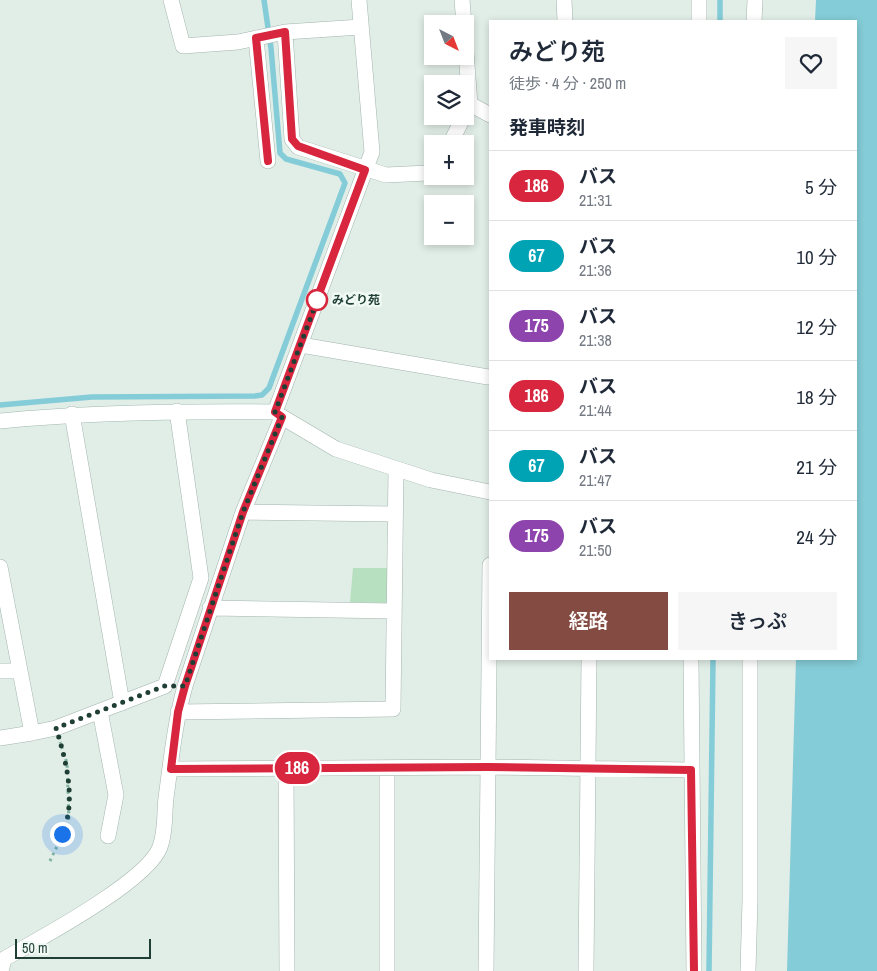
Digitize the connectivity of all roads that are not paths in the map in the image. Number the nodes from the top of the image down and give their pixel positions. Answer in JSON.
{"nodes":[{"id":1,"x":171,"y":0,"type":"edge"},
{"id":2,"x":359,"y":0,"type":"edge"},
{"id":3,"x":462,"y":0,"type":"edge"},
{"id":4,"x":564,"y":0,"type":"edge"},
{"id":5,"x":699,"y":0,"type":"edge"},
{"id":6,"x":754,"y":0,"type":"edge"},
{"id":7,"x":463,"y":15,"type":"edge"},
{"id":8,"x":566,"y":20,"type":"edge"},
{"id":9,"x":699,"y":20,"type":"edge"},
{"id":10,"x":754,"y":20,"type":"edge"},
{"id":11,"x":361,"y":28,"type":"junction"},
{"id":12,"x":269,"y":35,"type":"junction"},
{"id":13,"x":474,"y":112,"type":"edge"},
{"id":14,"x":489,"y":115,"type":"edge"},
{"id":15,"x":268,"y":161,"type":"dead end"},
{"id":16,"x":365,"y":170,"type":"junction"},
{"id":17,"x":424,"y":173,"type":"edge"},
{"id":18,"x":301,"y":345,"type":"junction"},
{"id":19,"x":488,"y":377,"type":"dead end"},
{"id":20,"x":177,"y":411,"type":"junction"},
{"id":21,"x":72,"y":414,"type":"junction"},
{"id":22,"x":278,"y":414,"type":"junction"},
{"id":23,"x":0,"y":421,"type":"edge"},
{"id":24,"x":396,"y":469,"type":"junction"},
{"id":25,"x":489,"y":492,"type":"edge"},
{"id":26,"x":243,"y":512,"type":"junction"},
{"id":27,"x":396,"y":514,"type":"junction"},
{"id":28,"x":0,"y":567,"type":"edge"},
{"id":29,"x":210,"y":608,"type":"junction"},
{"id":30,"x":394,"y":611,"type":"junction"},
{"id":31,"x":489,"y":660,"type":"edge"},
{"id":32,"x":589,"y":660,"type":"edge"},
{"id":33,"x":691,"y":660,"type":"edge"},
{"id":34,"x":750,"y":660,"type":"edge"},
{"id":35,"x":0,"y":671,"type":"edge"},
{"id":36,"x":19,"y":671,"type":"junction"},
{"id":37,"x":165,"y":686,"type":"junction"},
{"id":38,"x":185,"y":686,"type":"junction"},
{"id":39,"x":122,"y":703,"type":"junction"},
{"id":40,"x":100,"y":711,"type":"junction"},
{"id":41,"x":178,"y":712,"type":"junction"},
{"id":42,"x":32,"y":733,"type":"junction"},
{"id":43,"x":0,"y":738,"type":"edge"},
{"id":44,"x":488,"y":767,"type":"junction"},
{"id":45,"x":286,"y":768,"type":"junction"},
{"id":46,"x":387,"y":768,"type":"junction"},
{"id":47,"x":588,"y":768,"type":"junction"},
{"id":48,"x":171,"y":769,"type":"junction"},
{"id":49,"x":691,"y":770,"type":"junction"},
{"id":50,"x":108,"y":836,"type":"dead end"},
{"id":51,"x":1,"y":971,"type":"edge"},
{"id":52,"x":287,"y":971,"type":"edge"},
{"id":53,"x":387,"y":971,"type":"edge"},
{"id":54,"x":486,"y":971,"type":"edge"},
{"id":55,"x":586,"y":971,"type":"edge"},
{"id":56,"x":694,"y":971,"type":"edge"},
{"id":57,"x":748,"y":971,"type":"edge"}],
"edges":[{"from":1,"to":12,"type":"street"},
{"from":2,"to":11,"type":"street"},
{"from":3,"to":7,"type":"street"},
{"from":4,"to":8,"type":"street"},
{"from":5,"to":9,"type":"street"},
{"from":6,"to":10,"type":"street"},
{"from":11,"to":12,"type":"street"},
{"from":11,"to":16,"type":"street"},
{"from":12,"to":15,"type":"street"},
{"from":12,"to":16,"type":"street"},
{"from":13,"to":14,"type":"street"},
{"from":16,"to":17,"type":"street"},
{"from":16,"to":18,"type":"street"},
{"from":18,"to":19,"type":"street"},
{"from":18,"to":22,"type":"street"},
{"from":20,"to":21,"type":"street"},
{"from":20,"to":22,"type":"street"},
{"from":20,"to":37,"type":"street"},
{"from":21,"to":23,"type":"street"},
{"from":21,"to":39,"type":"street"},
{"from":22,"to":24,"type":"street"},
{"from":22,"to":26,"type":"street"},
{"from":24,"to":25,"type":"street"},
{"from":24,"to":27,"type":"street"},
{"from":26,"to":27,"type":"street"},
{"from":26,"to":29,"type":"street"},
{"from":27,"to":30,"type":"street"},
{"from":28,"to":36,"type":"street"},
{"from":29,"to":30,"type":"street"},
{"from":29,"to":38,"type":"street"},
{"from":30,"to":41,"type":"street"},
{"from":31,"to":44,"type":"street"},
{"from":32,"to":47,"type":"street"},
{"from":33,"to":49,"type":"street"},
{"from":34,"to":57,"type":"street"},
{"from":35,"to":36,"type":"street"},
{"from":36,"to":42,"type":"street"},
{"from":37,"to":38,"type":"street"},
{"from":37,"to":39,"type":"street"},
{"from":38,"to":41,"type":"street"},
{"from":39,"to":40,"type":"street"},
{"from":40,"to":42,"type":"street"},
{"from":40,"to":50,"type":"street"},
{"from":41,"to":48,"type":"street"},
{"from":42,"to":43,"type":"street"},
{"from":44,"to":46,"type":"street"},
{"from":44,"to":47,"type":"street"},
{"from":44,"to":54,"type":"street"},
{"from":45,"to":46,"type":"street"},
{"from":45,"to":48,"type":"street"},
{"from":45,"to":52,"type":"street"},
{"from":46,"to":53,"type":"street"},
{"from":47,"to":49,"type":"street"},
{"from":47,"to":55,"type":"street"},
{"from":48,"to":51,"type":"street"},
{"from":49,"to":56,"type":"street"}]}
